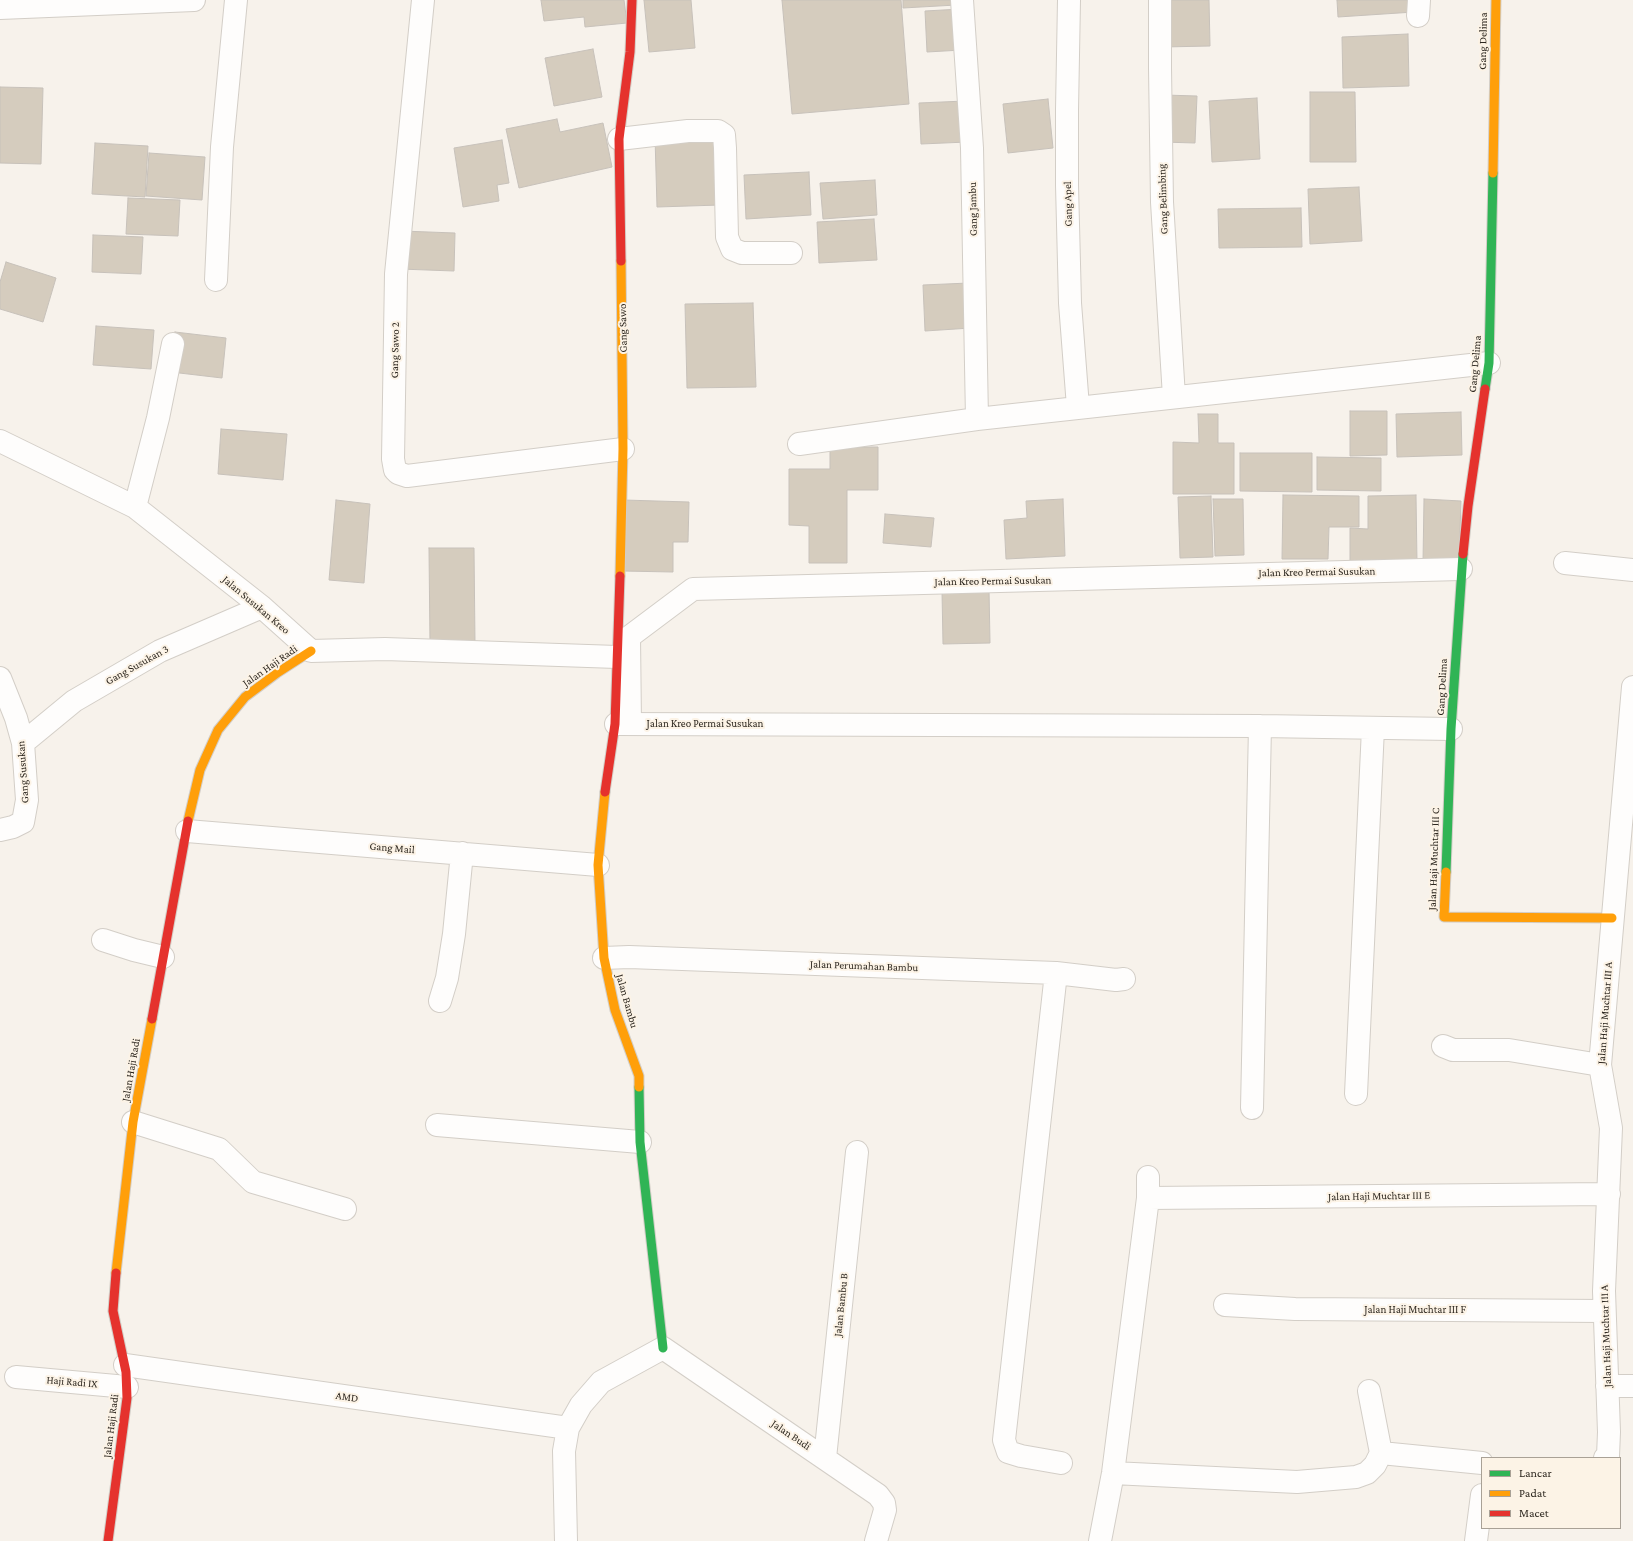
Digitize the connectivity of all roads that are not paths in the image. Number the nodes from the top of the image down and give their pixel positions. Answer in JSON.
{"nodes":[{"id":1,"x":194,"y":0,"type":"edge"},
{"id":2,"x":236,"y":0,"type":"edge"},
{"id":3,"x":423,"y":0,"type":"edge"},
{"id":4,"x":632,"y":0,"type":"edge"},
{"id":5,"x":962,"y":0,"type":"edge"},
{"id":6,"x":1068,"y":0,"type":"edge"},
{"id":7,"x":1160,"y":0,"type":"edge"},
{"id":8,"x":1496,"y":0,"type":"edge"},
{"id":9,"x":0,"y":8,"type":"edge"},
{"id":10,"x":619,"y":139,"type":"junction"},
{"id":11,"x":791,"y":253,"type":"dead end"},
{"id":12,"x":216,"y":280,"type":"dead end"},
{"id":13,"x":173,"y":344,"type":"dead end"},
{"id":14,"x":1489,"y":363,"type":"junction"},
{"id":15,"x":1174,"y":397,"type":"junction"},
{"id":16,"x":1078,"y":407,"type":"junction"},
{"id":17,"x":977,"y":418,"type":"junction"},
{"id":18,"x":0,"y":441,"type":"edge"},
{"id":19,"x":799,"y":444,"type":"dead end"},
{"id":20,"x":623,"y":449,"type":"junction"},
{"id":21,"x":135,"y":508,"type":"junction"},
{"id":22,"x":1565,"y":563,"type":"dead end"},
{"id":23,"x":1461,"y":569,"type":"junction"},
{"id":24,"x":1633,"y":570,"type":"edge"},
{"id":25,"x":262,"y":607,"type":"junction"},
{"id":26,"x":311,"y":651,"type":"junction"},
{"id":27,"x":617,"y":657,"type":"junction"},
{"id":28,"x":1,"y":684,"type":"edge"},
{"id":29,"x":1633,"y":688,"type":"edge"},
{"id":30,"x":622,"y":724,"type":"junction"},
{"id":31,"x":1260,"y":726,"type":"junction"},
{"id":32,"x":1373,"y":728,"type":"junction"},
{"id":33,"x":1451,"y":729,"type":"junction"},
{"id":34,"x":23,"y":743,"type":"junction"},
{"id":35,"x":0,"y":830,"type":"edge"},
{"id":36,"x":186,"y":831,"type":"junction"},
{"id":37,"x":462,"y":853,"type":"junction"},
{"id":38,"x":598,"y":865,"type":"junction"},
{"id":39,"x":1612,"y":918,"type":"junction"},
{"id":40,"x":103,"y":940,"type":"dead end"},
{"id":41,"x":163,"y":956,"type":"junction"},
{"id":42,"x":604,"y":958,"type":"junction"},
{"id":43,"x":1056,"y":973,"type":"junction"},
{"id":44,"x":1124,"y":980,"type":"dead end"},
{"id":45,"x":440,"y":1001,"type":"dead end"},
{"id":46,"x":1443,"y":1046,"type":"dead end"},
{"id":47,"x":1600,"y":1064,"type":"junction"},
{"id":48,"x":1356,"y":1094,"type":"dead end"},
{"id":49,"x":1252,"y":1108,"type":"dead end"},
{"id":50,"x":133,"y":1122,"type":"junction"},
{"id":51,"x":437,"y":1125,"type":"dead end"},
{"id":52,"x":640,"y":1142,"type":"junction"},
{"id":53,"x":857,"y":1152,"type":"dead end"},
{"id":54,"x":1148,"y":1177,"type":"dead end"},
{"id":55,"x":1609,"y":1194,"type":"junction"},
{"id":56,"x":1148,"y":1198,"type":"junction"},
{"id":57,"x":345,"y":1209,"type":"dead end"},
{"id":58,"x":1225,"y":1305,"type":"dead end"},
{"id":59,"x":1604,"y":1311,"type":"junction"},
{"id":60,"x":662,"y":1348,"type":"junction"},
{"id":61,"x":125,"y":1365,"type":"junction"},
{"id":62,"x":16,"y":1377,"type":"dead end"},
{"id":63,"x":1608,"y":1386,"type":"junction"},
{"id":64,"x":1633,"y":1386,"type":"edge"},
{"id":65,"x":127,"y":1387,"type":"junction"},
{"id":66,"x":1369,"y":1391,"type":"dead end"},
{"id":67,"x":568,"y":1428,"type":"junction"},
{"id":68,"x":1380,"y":1453,"type":"junction"},
{"id":69,"x":1606,"y":1457,"type":"edge"},
{"id":70,"x":825,"y":1458,"type":"junction"},
{"id":71,"x":1061,"y":1463,"type":"dead end"},
{"id":72,"x":1481,"y":1463,"type":"edge"},
{"id":73,"x":1113,"y":1473,"type":"junction"},
{"id":74,"x":1481,"y":1503,"type":"edge"},
{"id":75,"x":108,"y":1541,"type":"edge"},
{"id":76,"x":566,"y":1541,"type":"edge"},
{"id":77,"x":876,"y":1541,"type":"edge"},
{"id":78,"x":1100,"y":1541,"type":"edge"},
{"id":79,"x":1476,"y":1541,"type":"edge"}],
"edges":[{"from":1,"to":9,"type":"street"},
{"from":2,"to":12,"type":"street"},
{"from":3,"to":20,"type":"street","name":"Gang Sawo 2"},
{"from":4,"to":10,"type":"street","name":"Gang Sawo"},
{"from":5,"to":17,"type":"street","name":"Gang Jambu"},
{"from":6,"to":16,"type":"street","name":"Gang Apel"},
{"from":7,"to":15,"type":"street","name":"Gang Belimbing"},
{"from":8,"to":14,"type":"street","name":"Gang Delima"},
{"from":10,"to":11,"type":"street"},
{"from":10,"to":20,"type":"street","name":"Gang Sawo"},
{"from":13,"to":21,"type":"street"},
{"from":14,"to":15,"type":"street"},
{"from":14,"to":23,"type":"street","name":"Gang Delima"},
{"from":15,"to":16,"type":"street"},
{"from":16,"to":17,"type":"street"},
{"from":17,"to":19,"type":"street"},
{"from":18,"to":21,"type":"street","name":"Jalan Susukan Kreo"},
{"from":20,"to":27,"type":"street","name":"Gang Sawo"},
{"from":21,"to":25,"type":"street","name":"Jalan Susukan Kreo"},
{"from":22,"to":24,"type":"street"},
{"from":23,"to":30,"type":"street","name":"Jalan Kreo Permai Susukan"},
{"from":23,"to":33,"type":"street","name":"Gang Delima"},
{"from":25,"to":26,"type":"street","name":"Jalan Susukan Kreo"},
{"from":25,"to":34,"type":"street","name":"Gang Susukan 3"},
{"from":26,"to":27,"type":"street"},
{"from":26,"to":36,"type":"street","name":"Jalan Haji Radi"},
{"from":27,"to":30,"type":"street","name":"Jalan Bambu"},
{"from":28,"to":34,"type":"street","name":"Gang Susukan"},
{"from":29,"to":39,"type":"street","name":"Jalan Haji Muchtar III A"},
{"from":30,"to":31,"type":"street","name":"Jalan Kreo Permai Susukan"},
{"from":30,"to":38,"type":"street","name":"Jalan Bambu"},
{"from":31,"to":32,"type":"street","name":"Jalan Kreo Permai Susukan"},
{"from":31,"to":49,"type":"street"},
{"from":32,"to":33,"type":"street","name":"Jalan Kreo Permai Susukan"},
{"from":32,"to":48,"type":"street"},
{"from":33,"to":39,"type":"street","name":"Jalan Haji Muchtar III C"},
{"from":34,"to":35,"type":"street","name":"Gang Susukan"},
{"from":36,"to":37,"type":"street","name":"Gang Mail"},
{"from":36,"to":41,"type":"street","name":"Jalan Haji Radi"},
{"from":37,"to":38,"type":"street","name":"Gang Mail"},
{"from":37,"to":45,"type":"street"},
{"from":38,"to":42,"type":"street","name":"Jalan Bambu"},
{"from":39,"to":47,"type":"street","name":"Jalan Haji Muchtar III A"},
{"from":40,"to":41,"type":"street"},
{"from":41,"to":50,"type":"street","name":"Jalan Haji Radi"},
{"from":42,"to":43,"type":"street","name":"Jalan Perumahan Bambu"},
{"from":42,"to":52,"type":"street","name":"Jalan Bambu"},
{"from":43,"to":44,"type":"street","name":"Jalan Perumahan Bambu"},
{"from":43,"to":71,"type":"street"},
{"from":46,"to":47,"type":"street"},
{"from":47,"to":55,"type":"street","name":"Jalan Haji Muchtar III A"},
{"from":50,"to":57,"type":"street"},
{"from":50,"to":61,"type":"street","name":"Jalan Haji Radi"},
{"from":51,"to":52,"type":"street"},
{"from":52,"to":60,"type":"street","name":"Jalan Bambu"},
{"from":53,"to":70,"type":"street","name":"Jalan Bambu B"},
{"from":54,"to":56,"type":"street"},
{"from":55,"to":56,"type":"street","name":"Jalan Haji Muchtar III E"},
{"from":55,"to":59,"type":"street","name":"Jalan Haji Muchtar III A"},
{"from":56,"to":73,"type":"street"},
{"from":58,"to":59,"type":"street","name":"Jalan Haji Muchtar III F"},
{"from":59,"to":63,"type":"street","name":"Jalan Haji Muchtar III A"},
{"from":60,"to":67,"type":"street"},
{"from":60,"to":70,"type":"street","name":"Jalan Budi"},
{"from":61,"to":65,"type":"street","name":"Jalan Haji Radi"},
{"from":61,"to":67,"type":"street","name":"AMD"},
{"from":62,"to":65,"type":"street","name":"Haji Radi IX"},
{"from":63,"to":64,"type":"street"},
{"from":63,"to":69,"type":"street","name":"Jalan Haji Muchtar III A"},
{"from":65,"to":75,"type":"street","name":"Jalan Haji Radi"},
{"from":66,"to":68,"type":"street"},
{"from":67,"to":76,"type":"street"},
{"from":68,"to":72,"type":"street"},
{"from":68,"to":73,"type":"street"},
{"from":70,"to":77,"type":"street","name":"Jalan Budi"},
{"from":73,"to":78,"type":"street"},
{"from":74,"to":79,"type":"street"}]}
